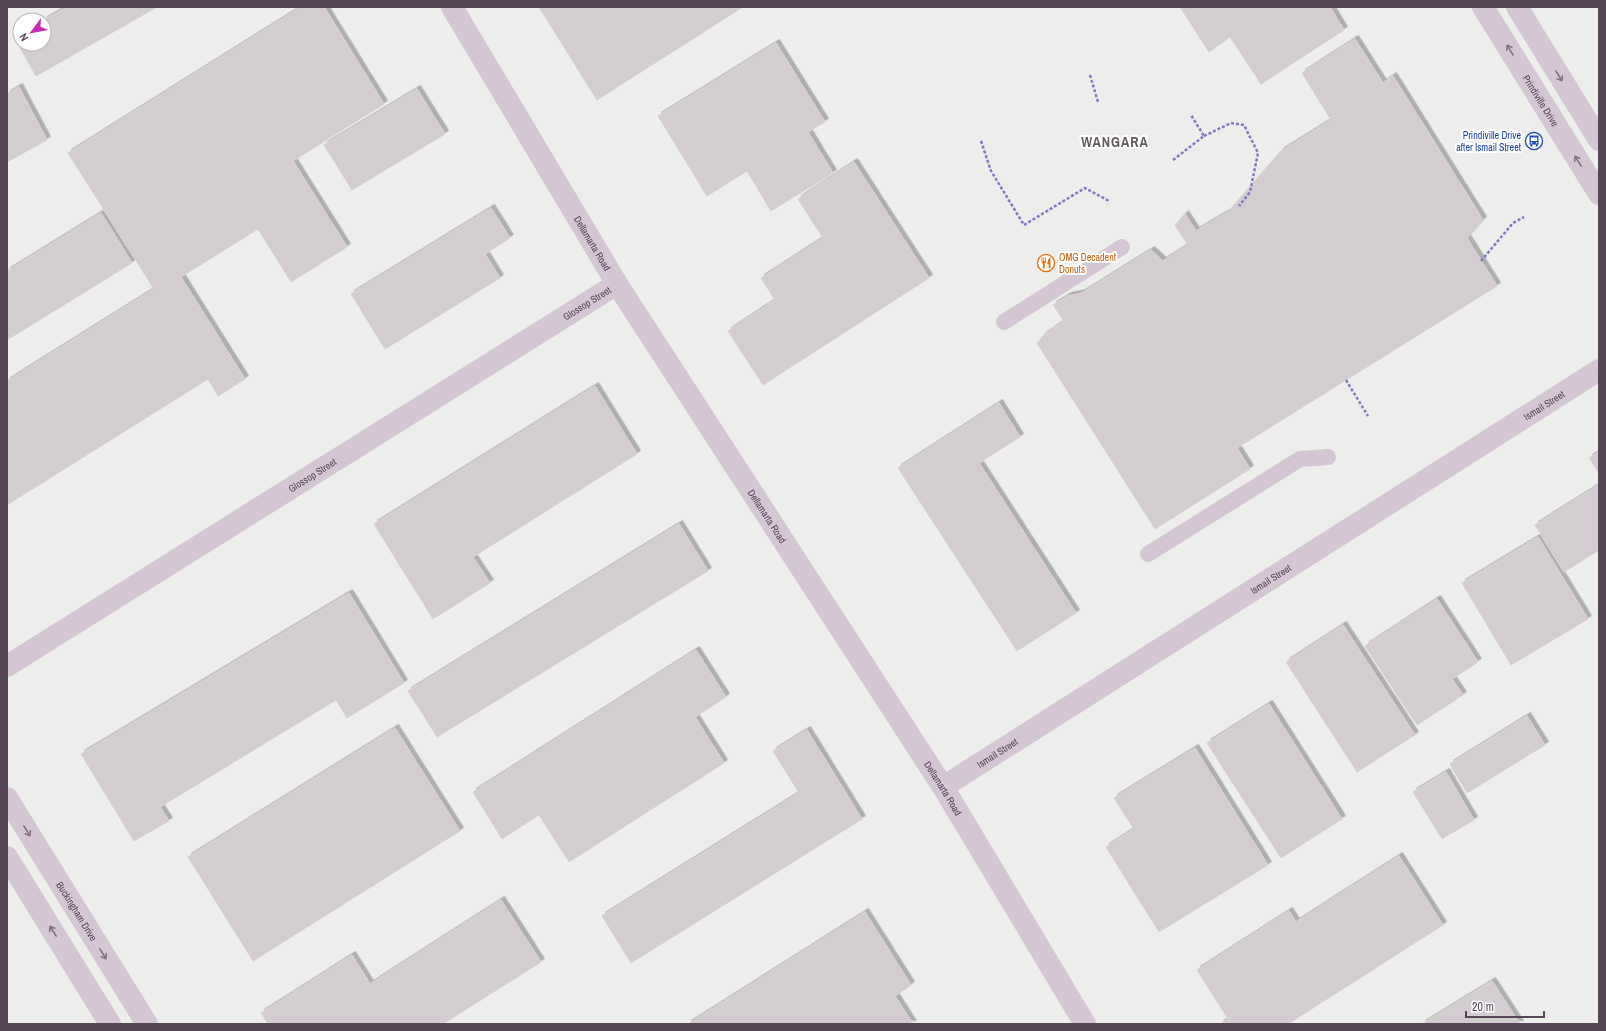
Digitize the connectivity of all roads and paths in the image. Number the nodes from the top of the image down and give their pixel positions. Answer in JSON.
{"nodes":[{"id":1,"x":452,"y":7,"type":"edge"},
{"id":2,"x":1483,"y":7,"type":"edge"},
{"id":3,"x":1517,"y":7,"type":"edge"},
{"id":4,"x":1090,"y":75,"type":"dead end"},
{"id":5,"x":1098,"y":102,"type":"dead end"},
{"id":6,"x":1191,"y":115,"type":"dead end"},
{"id":7,"x":1204,"y":136,"type":"junction"},
{"id":8,"x":980,"y":140,"type":"dead end"},
{"id":9,"x":1599,"y":140,"type":"edge"},
{"id":10,"x":1173,"y":160,"type":"dead end"},
{"id":11,"x":1599,"y":194,"type":"edge"},
{"id":12,"x":1109,"y":201,"type":"dead end"},
{"id":13,"x":1239,"y":206,"type":"dead end"},
{"id":14,"x":1524,"y":217,"type":"dead end"},
{"id":15,"x":1122,"y":247,"type":"dead end"},
{"id":16,"x":1481,"y":262,"type":"dead end"},
{"id":17,"x":617,"y":284,"type":"junction"},
{"id":18,"x":1004,"y":322,"type":"dead end"},
{"id":19,"x":1599,"y":370,"type":"edge"},
{"id":20,"x":1346,"y":380,"type":"dead end"},
{"id":21,"x":1368,"y":416,"type":"dead end"},
{"id":22,"x":1328,"y":457,"type":"dead end"},
{"id":23,"x":1148,"y":554,"type":"dead end"},
{"id":24,"x":7,"y":666,"type":"edge"},
{"id":25,"x":943,"y":788,"type":"junction"},
{"id":26,"x":7,"y":798,"type":"edge"},
{"id":27,"x":7,"y":857,"type":"edge"},
{"id":28,"x":110,"y":1024,"type":"edge"},
{"id":29,"x":147,"y":1024,"type":"edge"},
{"id":30,"x":1085,"y":1024,"type":"edge"}],
"edges":[{"from":1,"to":17,"type":"street","name":"Dellamarta Road"},
{"from":11,"to":2,"type":"street","name":"Prindiville Drive","one_way":true},
{"from":3,"to":9,"type":"street","one_way":true},
{"from":4,"to":5,"type":"path"},
{"from":6,"to":7,"type":"path"},
{"from":7,"to":10,"type":"path"},
{"from":7,"to":13,"type":"path"},
{"from":8,"to":12,"type":"path"},
{"from":14,"to":16,"type":"path"},
{"from":15,"to":18,"type":"lane"},
{"from":17,"to":24,"type":"street","name":"Glossop Street"},
{"from":17,"to":25,"type":"street","name":"Dellamarta Road"},
{"from":19,"to":25,"type":"street","name":"Ismail Street"},
{"from":20,"to":21,"type":"path"},
{"from":22,"to":23,"type":"lane"},
{"from":25,"to":30,"type":"street","name":"Dellamarta Road"},
{"from":26,"to":29,"type":"street","name":"Buckingham Drive","one_way":true},
{"from":28,"to":27,"type":"street","one_way":true}]}
